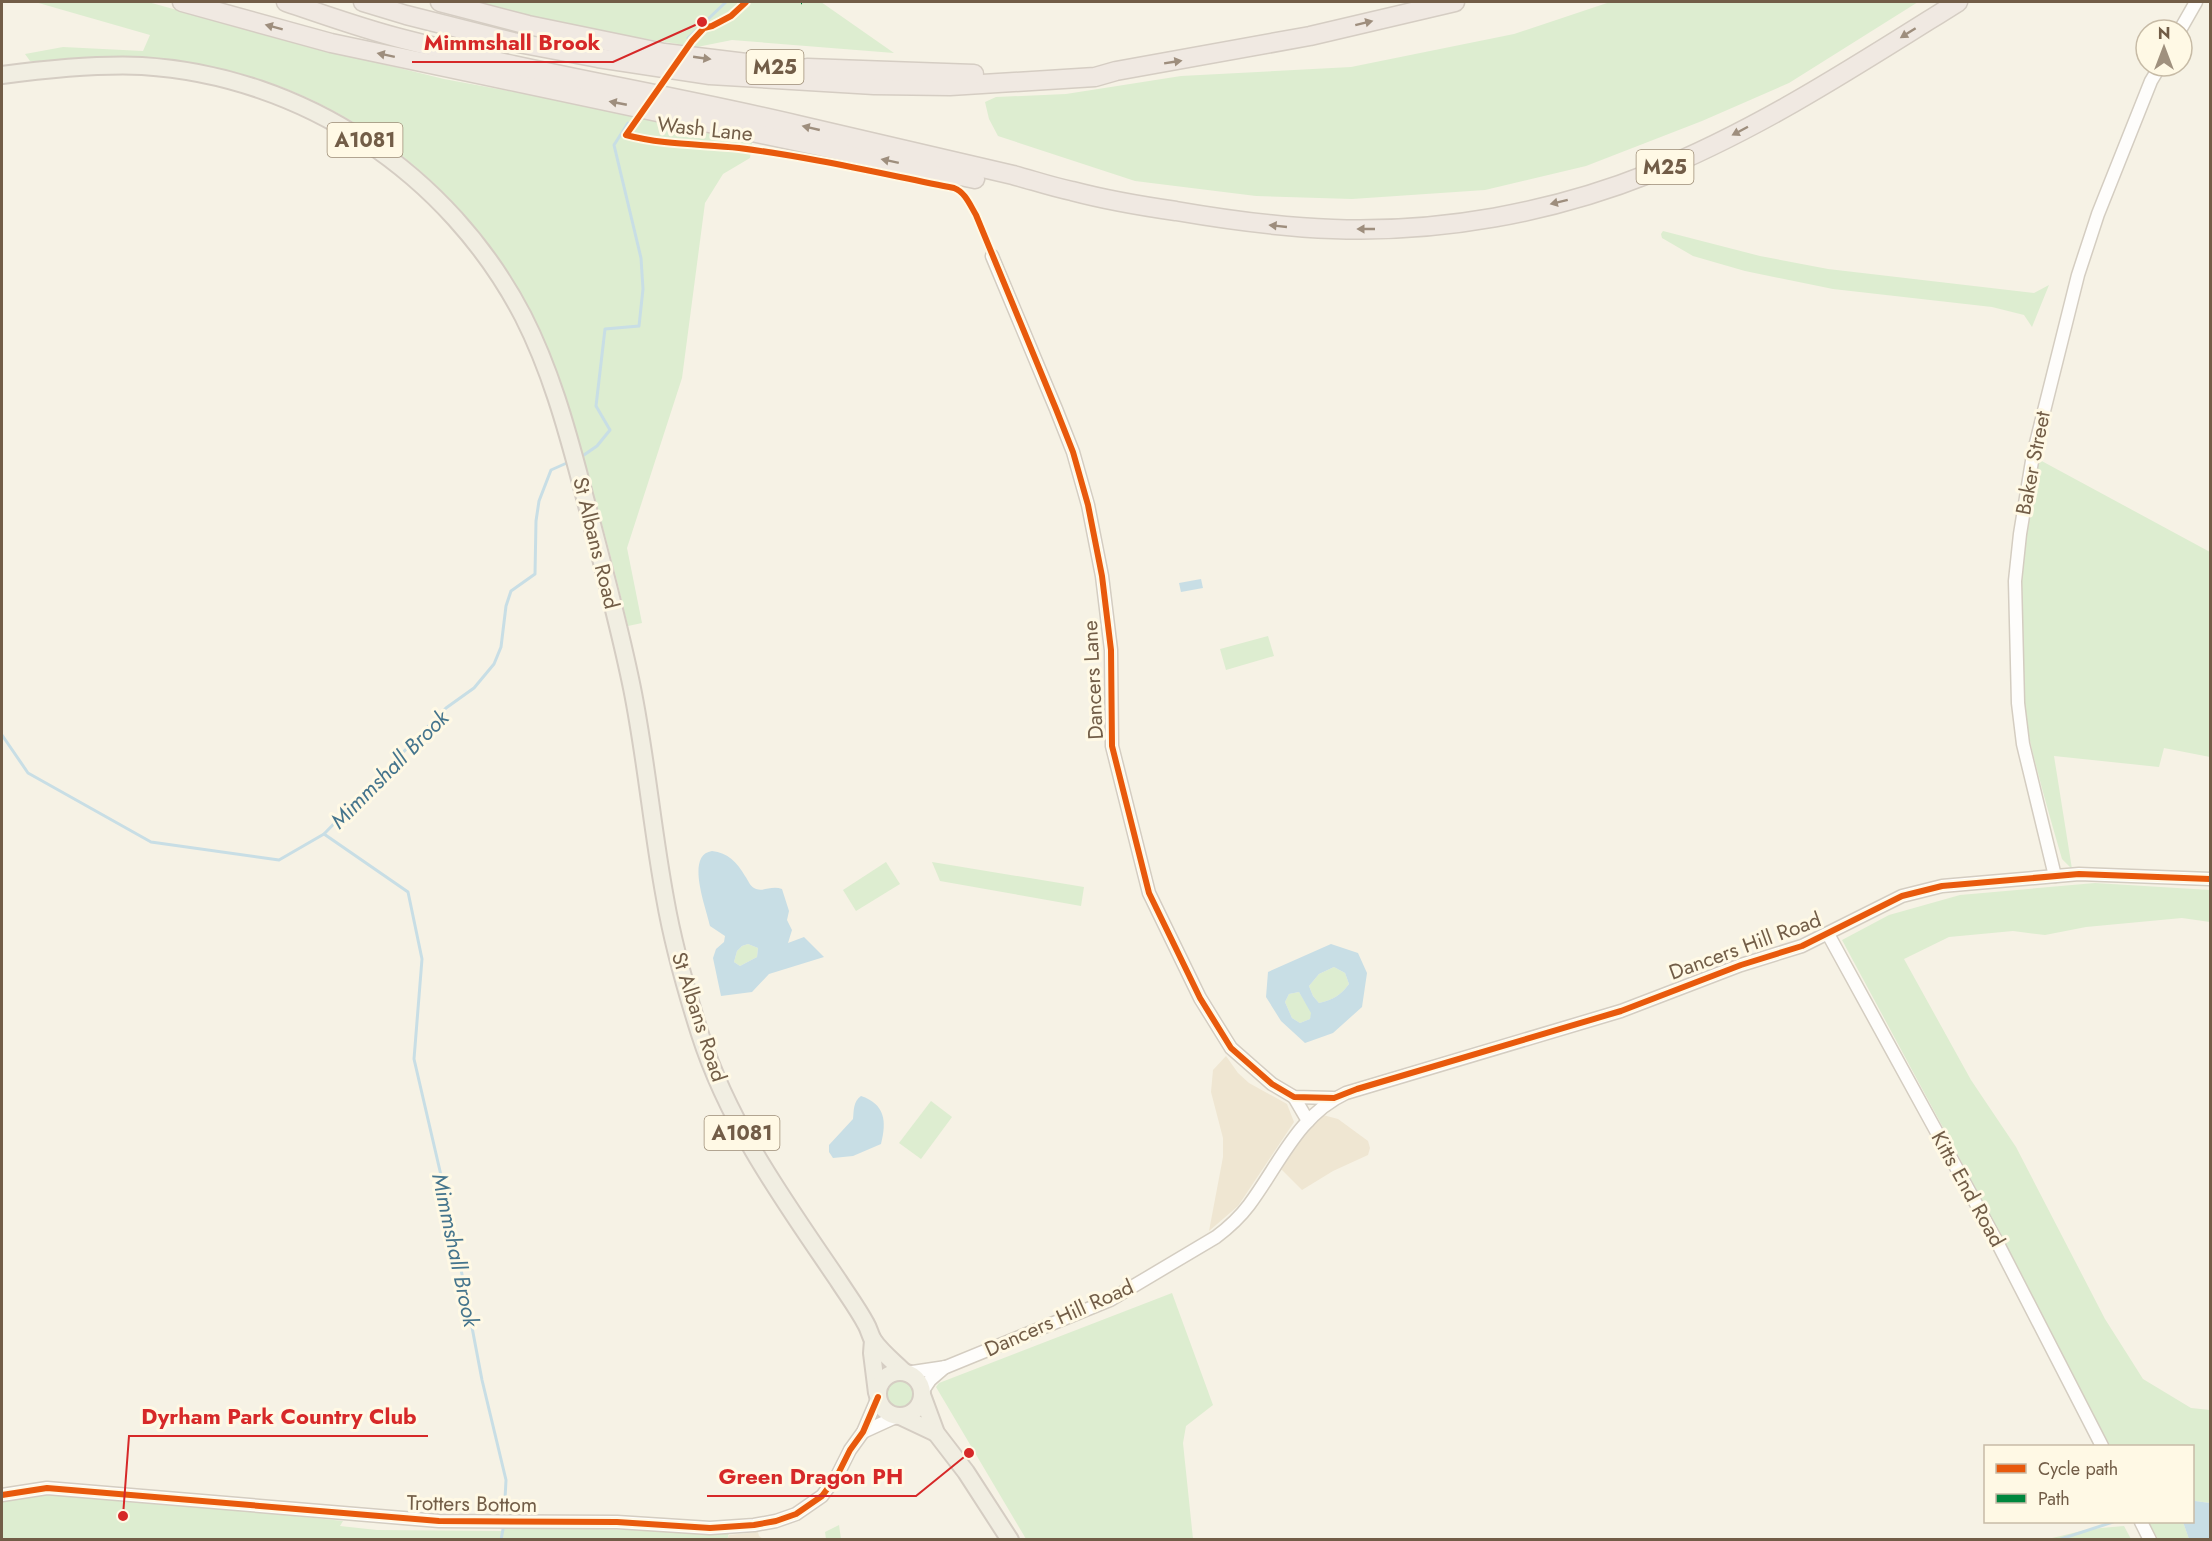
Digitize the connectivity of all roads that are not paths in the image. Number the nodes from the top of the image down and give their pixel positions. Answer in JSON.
{"nodes":[{"id":1,"x":182,"y":2,"type":"edge"},
{"id":2,"x":286,"y":2,"type":"edge"},
{"id":3,"x":363,"y":2,"type":"edge"},
{"id":4,"x":440,"y":2,"type":"edge"},
{"id":5,"x":1455,"y":2,"type":"edge"},
{"id":6,"x":1958,"y":2,"type":"edge"},
{"id":7,"x":2196,"y":2,"type":"edge"},
{"id":8,"x":2187,"y":18,"type":"edge"},
{"id":9,"x":1116,"y":72,"type":"junction"},
{"id":10,"x":2,"y":75,"type":"edge"},
{"id":11,"x":2153,"y":78,"type":"edge"},
{"id":12,"x":1072,"y":192,"type":"junction"},
{"id":13,"x":992,"y":256,"type":"dead end"},
{"id":14,"x":2055,"y":876,"type":"junction"},
{"id":15,"x":2211,"y":879,"type":"edge"},
{"id":16,"x":1828,"y":934,"type":"junction"},
{"id":17,"x":1294,"y":1097,"type":"junction"},
{"id":18,"x":1334,"y":1098,"type":"junction"},
{"id":19,"x":1308,"y":1121,"type":"junction"},
{"id":20,"x":873,"y":1340,"type":"junction"},
{"id":21,"x":946,"y":1367,"type":"junction"},
{"id":22,"x":905,"y":1372,"type":"junction"},
{"id":23,"x":922,"y":1394,"type":"junction"},
{"id":24,"x":878,"y":1395,"type":"junction"},
{"id":25,"x":899,"y":1416,"type":"junction"},
{"id":26,"x":863,"y":1432,"type":"junction"},
{"id":27,"x":936,"y":1432,"type":"junction"},
{"id":28,"x":2101,"y":1445,"type":"edge"},
{"id":29,"x":2,"y":1495,"type":"edge"},
{"id":30,"x":2142,"y":1523,"type":"edge"},
{"id":31,"x":1010,"y":1539,"type":"edge"},
{"id":32,"x":2150,"y":1539,"type":"edge"}],
"edges":[{"from":12,"to":1,"type":"highway","number":"M25","one_way":true},
{"from":12,"to":2,"type":"highway","number":"M25","one_way":true},
{"from":3,"to":9,"type":"highway","number":"M25"},
{"from":4,"to":9,"type":"highway","number":"M25","one_way":true},
{"from":9,"to":5,"type":"highway","number":"M25","one_way":true},
{"from":6,"to":12,"type":"highway","number":"M25","one_way":true},
{"from":7,"to":8,"type":"street"},
{"from":10,"to":20,"type":"main road","name":"St Albans Road","number":"A1081"},
{"from":11,"to":14,"type":"street","name":"Baker Street"},
{"from":13,"to":17,"type":"street","name":"Dancers Lane"},
{"from":14,"to":15,"type":"street","name":"Dancers Hill Road"},
{"from":14,"to":16,"type":"street","name":"Dancers Hill Road"},
{"from":16,"to":18,"type":"street","name":"Dancers Hill Road"},
{"from":16,"to":28,"type":"street","name":"Kitts End Road"},
{"from":17,"to":18,"type":"street"},
{"from":17,"to":19,"type":"street","name":"Dancers Lane"},
{"from":18,"to":19,"type":"street","name":"Dancers Hill Road"},
{"from":19,"to":21,"type":"street","name":"Dancers Hill Road"},
{"from":20,"to":22,"type":"main road","name":"St Albans Road","number":"A1081"},
{"from":20,"to":24,"type":"main road","name":"St Albans Road","number":"A1081"},
{"from":21,"to":22,"type":"street","name":"Dancers Hill Road"},
{"from":21,"to":23,"type":"street","name":"Dancers Hill Road"},
{"from":22,"to":23,"type":"main road"},
{"from":22,"to":24,"type":"main road"},
{"from":23,"to":25,"type":"main road"},
{"from":23,"to":27,"type":"main road"},
{"from":24,"to":25,"type":"main road"},
{"from":24,"to":26,"type":"street","name":"Trotters Bottom"},
{"from":25,"to":26,"type":"street"},
{"from":25,"to":27,"type":"main road"},
{"from":26,"to":29,"type":"street","name":"Trotters Bottom"},
{"from":27,"to":31,"type":"main road"},
{"from":30,"to":32,"type":"street"}]}
